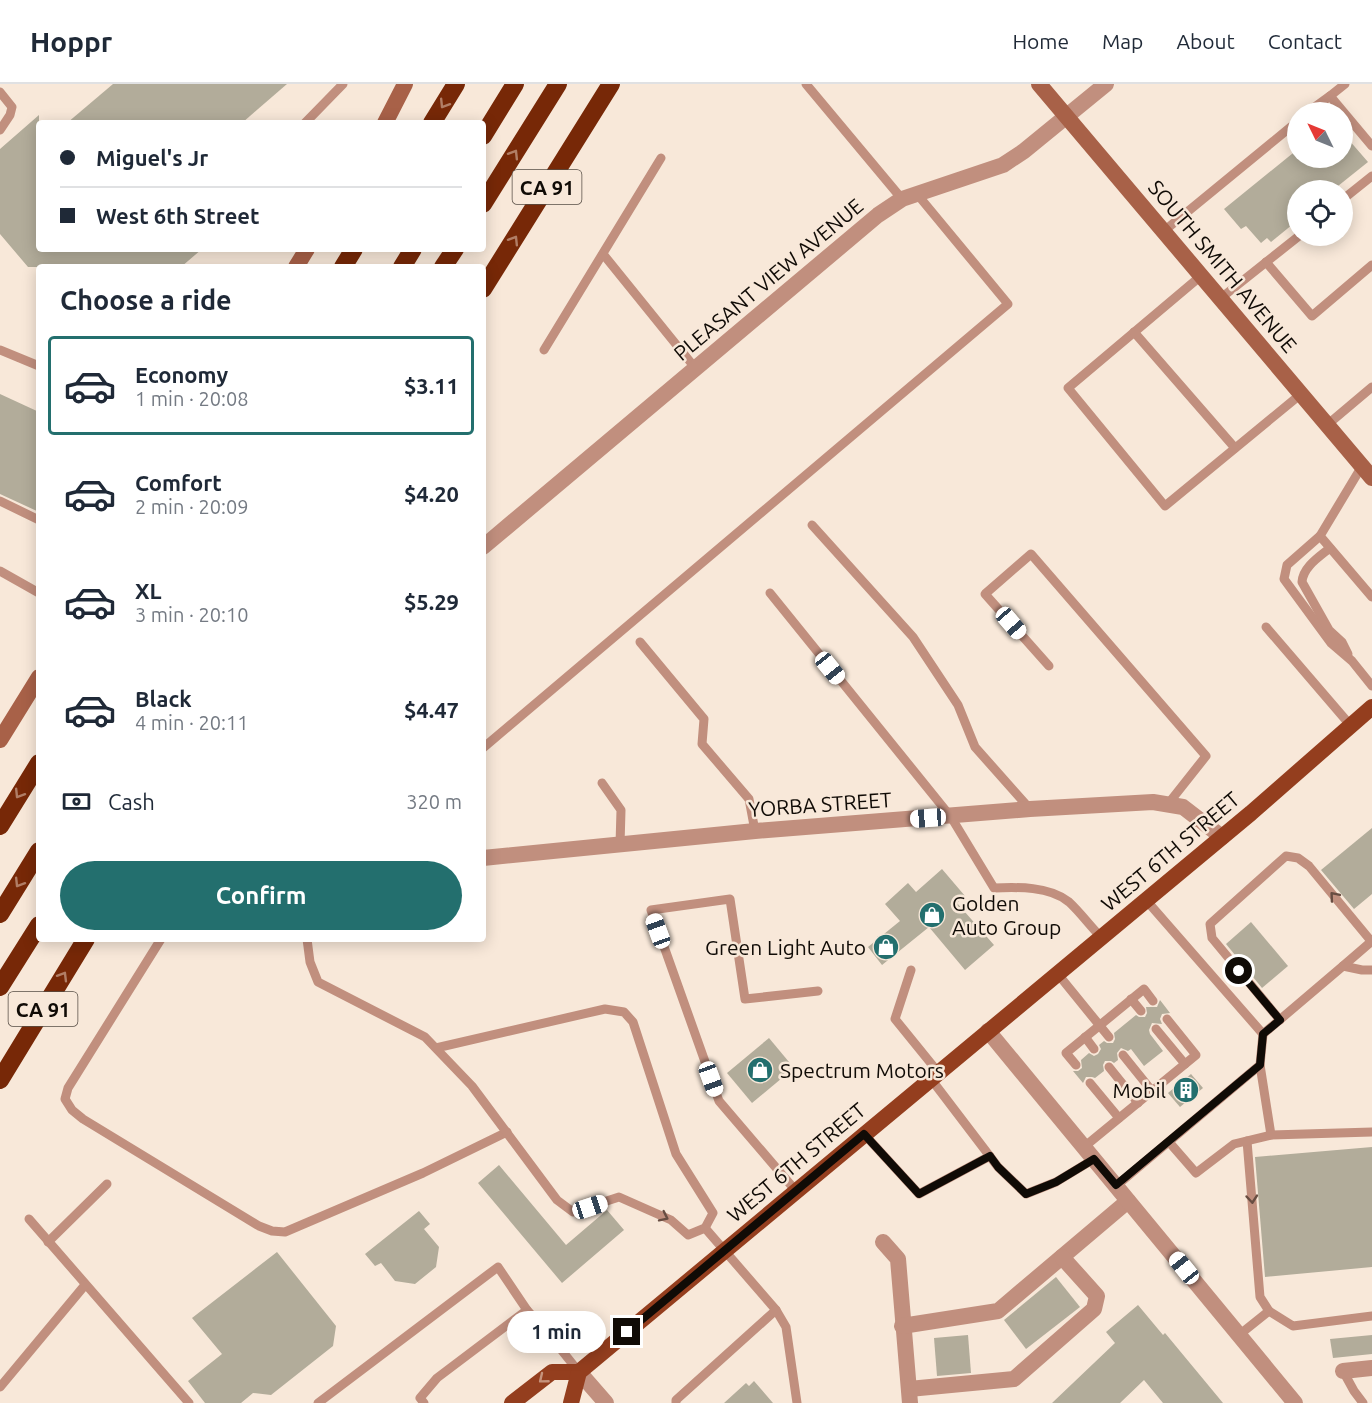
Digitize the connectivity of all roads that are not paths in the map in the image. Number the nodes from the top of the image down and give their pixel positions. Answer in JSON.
{"nodes":[{"id":1,"x":343,"y":84,"type":"edge"},
{"id":2,"x":405,"y":84,"type":"edge"},
{"id":3,"x":456,"y":84,"type":"edge"},
{"id":4,"x":515,"y":84,"type":"edge"},
{"id":5,"x":558,"y":84,"type":"edge"},
{"id":6,"x":611,"y":84,"type":"edge"},
{"id":7,"x":806,"y":84,"type":"edge"},
{"id":8,"x":1039,"y":84,"type":"edge"},
{"id":9,"x":1106,"y":84,"type":"edge"},
{"id":10,"x":1346,"y":84,"type":"edge"},
{"id":11,"x":0,"y":92,"type":"edge"},
{"id":12,"x":1329,"y":96,"type":"junction"},
{"id":13,"x":1321,"y":102,"type":"edge"},
{"id":14,"x":1066,"y":117,"type":"junction"},
{"id":15,"x":308,"y":120,"type":"edge"},
{"id":16,"x":387,"y":120,"type":"edge"},
{"id":17,"x":434,"y":120,"type":"edge"},
{"id":18,"x":0,"y":130,"type":"edge"},
{"id":19,"x":486,"y":131,"type":"edge"},
{"id":20,"x":1287,"y":131,"type":"edge"},
{"id":21,"x":1372,"y":146,"type":"edge"},
{"id":22,"x":661,"y":158,"type":"dead end"},
{"id":23,"x":1372,"y":176,"type":"edge"},
{"id":24,"x":1353,"y":191,"type":"edge"},
{"id":25,"x":910,"y":197,"type":"junction"},
{"id":26,"x":486,"y":199,"type":"edge"},
{"id":27,"x":1164,"y":231,"type":"junction"},
{"id":28,"x":1287,"y":245,"type":"edge"},
{"id":29,"x":603,"y":254,"type":"junction"},
{"id":30,"x":1266,"y":262,"type":"junction"},
{"id":31,"x":1372,"y":265,"type":"edge"},
{"id":32,"x":1202,"y":275,"type":"junction"},
{"id":33,"x":486,"y":285,"type":"edge"},
{"id":34,"x":1221,"y":298,"type":"junction"},
{"id":35,"x":1134,"y":332,"type":"junction"},
{"id":36,"x":0,"y":350,"type":"edge"},
{"id":37,"x":544,"y":350,"type":"dead end"},
{"id":38,"x":36,"y":365,"type":"edge"},
{"id":39,"x":696,"y":369,"type":"junction"},
{"id":40,"x":1372,"y":387,"type":"edge"},
{"id":41,"x":1301,"y":394,"type":"junction"},
{"id":42,"x":1327,"y":425,"type":"junction"},
{"id":43,"x":1235,"y":448,"type":"junction"},
{"id":44,"x":1367,"y":472,"type":"edge"},
{"id":45,"x":0,"y":501,"type":"edge"},
{"id":46,"x":36,"y":519,"type":"edge"},
{"id":47,"x":812,"y":525,"type":"dead end"},
{"id":48,"x":1320,"y":536,"type":"junction"},
{"id":49,"x":486,"y":544,"type":"edge"},
{"id":50,"x":1330,"y":548,"type":"junction"},
{"id":51,"x":0,"y":571,"type":"edge"},
{"id":52,"x":36,"y":591,"type":"edge"},
{"id":53,"x":770,"y":593,"type":"dead end"},
{"id":54,"x":1372,"y":597,"type":"edge"},
{"id":55,"x":1266,"y":627,"type":"dead end"},
{"id":56,"x":640,"y":642,"type":"dead end"},
{"id":57,"x":1352,"y":661,"type":"junction"},
{"id":58,"x":1049,"y":666,"type":"dead end"},
{"id":59,"x":36,"y":682,"type":"edge"},
{"id":60,"x":1372,"y":686,"type":"edge"},
{"id":61,"x":1372,"y":707,"type":"edge"},
{"id":62,"x":1351,"y":726,"type":"junction"},
{"id":63,"x":0,"y":740,"type":"edge"},
{"id":64,"x":486,"y":745,"type":"edge"},
{"id":65,"x":36,"y":767,"type":"edge"},
{"id":66,"x":602,"y":783,"type":"dead end"},
{"id":67,"x":1168,"y":804,"type":"junction"},
{"id":68,"x":1030,"y":809,"type":"junction"},
{"id":69,"x":951,"y":817,"type":"junction"},
{"id":70,"x":0,"y":826,"type":"edge"},
{"id":71,"x":755,"y":831,"type":"junction"},
{"id":72,"x":1222,"y":837,"type":"junction"},
{"id":73,"x":620,"y":845,"type":"junction"},
{"id":74,"x":36,"y":856,"type":"edge"},
{"id":75,"x":486,"y":858,"type":"edge"},
{"id":76,"x":1146,"y":900,"type":"junction"},
{"id":77,"x":0,"y":914,"type":"edge"},
{"id":78,"x":36,"y":930,"type":"edge"},
{"id":79,"x":1101,"y":937,"type":"junction"},
{"id":80,"x":1372,"y":941,"type":"edge"},
{"id":81,"x":84,"y":942,"type":"edge"},
{"id":82,"x":159,"y":942,"type":"edge"},
{"id":83,"x":307,"y":942,"type":"edge"},
{"id":84,"x":1343,"y":966,"type":"junction"},
{"id":85,"x":911,"y":970,"type":"dead end"},
{"id":86,"x":1372,"y":970,"type":"edge"},
{"id":87,"x":1057,"y":973,"type":"junction"},
{"id":88,"x":0,"y":987,"type":"edge"},
{"id":89,"x":818,"y":991,"type":"dead end"},
{"id":90,"x":1131,"y":999,"type":"junction"},
{"id":91,"x":1153,"y":1001,"type":"dead end"},
{"id":92,"x":1141,"y":1011,"type":"dead end"},
{"id":93,"x":1167,"y":1019,"type":"dead end"},
{"id":94,"x":1280,"y":1020,"type":"junction"},
{"id":95,"x":1099,"y":1025,"type":"junction"},
{"id":96,"x":1156,"y":1029,"type":"dead end"},
{"id":97,"x":988,"y":1031,"type":"junction"},
{"id":98,"x":1263,"y":1034,"type":"junction"},
{"id":99,"x":1085,"y":1037,"type":"junction"},
{"id":100,"x":1109,"y":1037,"type":"dead end"},
{"id":101,"x":436,"y":1048,"type":"junction"},
{"id":102,"x":1094,"y":1049,"type":"dead end"},
{"id":103,"x":1123,"y":1055,"type":"dead end"},
{"id":104,"x":1185,"y":1064,"type":"junction"},
{"id":105,"x":1076,"y":1065,"type":"dead end"},
{"id":106,"x":1260,"y":1065,"type":"junction"},
{"id":107,"x":1109,"y":1067,"type":"dead end"},
{"id":108,"x":935,"y":1075,"type":"junction"},
{"id":109,"x":1,"y":1079,"type":"edge"},
{"id":110,"x":1090,"y":1083,"type":"dead end"},
{"id":111,"x":1152,"y":1091,"type":"junction"},
{"id":112,"x":1137,"y":1103,"type":"junction"},
{"id":113,"x":1119,"y":1118,"type":"junction"},
{"id":114,"x":507,"y":1132,"type":"junction"},
{"id":115,"x":1372,"y":1132,"type":"edge"},
{"id":116,"x":864,"y":1134,"type":"junction"},
{"id":117,"x":1271,"y":1135,"type":"junction"},
{"id":118,"x":1247,"y":1141,"type":"junction"},
{"id":119,"x":1169,"y":1142,"type":"junction"},
{"id":120,"x":1089,"y":1153,"type":"junction"},
{"id":121,"x":990,"y":1156,"type":"junction"},
{"id":122,"x":107,"y":1184,"type":"dead end"},
{"id":123,"x":1116,"y":1185,"type":"junction"},
{"id":124,"x":796,"y":1191,"type":"junction"},
{"id":125,"x":1128,"y":1201,"type":"junction"},
{"id":126,"x":29,"y":1219,"type":"dead end"},
{"id":127,"x":705,"y":1228,"type":"junction"},
{"id":128,"x":48,"y":1242,"type":"junction"},
{"id":129,"x":883,"y":1242,"type":"dead end"},
{"id":130,"x":724,"y":1251,"type":"junction"},
{"id":131,"x":1062,"y":1257,"type":"junction"},
{"id":132,"x":85,"y":1285,"type":"junction"},
{"id":133,"x":527,"y":1310,"type":"junction"},
{"id":134,"x":776,"y":1310,"type":"junction"},
{"id":135,"x":1269,"y":1311,"type":"junction"},
{"id":136,"x":1372,"y":1316,"type":"edge"},
{"id":137,"x":902,"y":1326,"type":"junction"},
{"id":138,"x":1239,"y":1335,"type":"junction"},
{"id":139,"x":1372,"y":1368,"type":"edge"},
{"id":140,"x":1343,"y":1371,"type":"joint"},
{"id":141,"x":579,"y":1372,"type":"junction"},
{"id":142,"x":0,"y":1387,"type":"edge"},
{"id":143,"x":909,"y":1396,"type":"edge"},
{"id":144,"x":419,"y":1401,"type":"edge"},
{"id":145,"x":189,"y":1403,"type":"edge"},
{"id":146,"x":318,"y":1403,"type":"edge"},
{"id":147,"x":512,"y":1403,"type":"edge"},
{"id":148,"x":571,"y":1403,"type":"edge"},
{"id":149,"x":606,"y":1403,"type":"edge"},
{"id":150,"x":676,"y":1403,"type":"edge"},
{"id":151,"x":796,"y":1403,"type":"edge"},
{"id":152,"x":1295,"y":1403,"type":"edge"},
{"id":153,"x":1363,"y":1403,"type":"edge"}],
"edges":[{"from":1,"to":15,"type":"lane"},
{"from":2,"to":16,"type":"main road"},
{"from":3,"to":17,"type":"highway","one_way":true},
{"from":4,"to":19,"type":"highway"},
{"from":26,"to":5,"type":"highway","one_way":true},
{"from":33,"to":6,"type":"highway","number":"CA 91","one_way":true},
{"from":7,"to":25,"type":"lane"},
{"from":8,"to":14,"type":"main road","name":"SOUTH SMITH AVENUE"},
{"from":9,"to":14,"type":"street","name":"PLEASANT VIEW AVENUE"},
{"from":10,"to":12,"type":"lane"},
{"from":11,"to":18,"type":"lane"},
{"from":12,"to":13,"type":"lane"},
{"from":12,"to":21,"type":"lane"},
{"from":14,"to":25,"type":"street","name":"PLEASANT VIEW AVENUE"},
{"from":14,"to":27,"type":"main road","name":"SOUTH SMITH AVENUE"},
{"from":20,"to":27,"type":"lane"},
{"from":22,"to":29,"type":"lane"},
{"from":23,"to":24,"type":"lane"},
{"from":25,"to":39,"type":"street","name":"PLEASANT VIEW AVENUE"},
{"from":25,"to":64,"type":"lane"},
{"from":27,"to":32,"type":"main road","name":"SOUTH SMITH AVENUE"},
{"from":28,"to":30,"type":"lane"},
{"from":29,"to":37,"type":"lane"},
{"from":29,"to":39,"type":"lane"},
{"from":30,"to":31,"type":"lane"},
{"from":30,"to":34,"type":"lane"},
{"from":32,"to":34,"type":"main road","name":"SOUTH SMITH AVENUE"},
{"from":32,"to":35,"type":"lane"},
{"from":34,"to":41,"type":"main road","name":"SOUTH SMITH AVENUE"},
{"from":35,"to":43,"type":"lane"},
{"from":35,"to":43,"type":"lane"},
{"from":36,"to":38,"type":"lane"},
{"from":39,"to":49,"type":"street","name":"PLEASANT VIEW AVENUE"},
{"from":40,"to":42,"type":"lane"},
{"from":41,"to":42,"type":"main road","name":"SOUTH SMITH AVENUE"},
{"from":41,"to":43,"type":"lane"},
{"from":42,"to":44,"type":"main road","name":"SOUTH SMITH AVENUE"},
{"from":44,"to":48,"type":"lane"},
{"from":45,"to":46,"type":"lane"},
{"from":47,"to":68,"type":"lane"},
{"from":48,"to":50,"type":"lane"},
{"from":48,"to":57,"type":"lane"},
{"from":50,"to":54,"type":"lane"},
{"from":50,"to":57,"type":"lane"},
{"from":51,"to":52,"type":"lane"},
{"from":53,"to":69,"type":"lane"},
{"from":55,"to":62,"type":"lane"},
{"from":56,"to":71,"type":"lane"},
{"from":57,"to":60,"type":"lane"},
{"from":58,"to":67,"type":"lane"},
{"from":59,"to":63,"type":"main road"},
{"from":61,"to":62,"type":"main road","name":"WEST 6TH STREET"},
{"from":62,"to":72,"type":"main road","name":"WEST 6TH STREET"},
{"from":65,"to":70,"type":"highway","one_way":true},
{"from":66,"to":73,"type":"lane"},
{"from":67,"to":68,"type":"street","name":"YORBA STREET"},
{"from":67,"to":72,"type":"street","name":"YORBA STREET"},
{"from":68,"to":69,"type":"street","name":"YORBA STREET"},
{"from":69,"to":71,"type":"street","name":"YORBA STREET"},
{"from":69,"to":79,"type":"lane"},
{"from":71,"to":73,"type":"street","name":"YORBA STREET"},
{"from":72,"to":76,"type":"main road","name":"WEST 6TH STREET"},
{"from":73,"to":75,"type":"street","name":"YORBA STREET"},
{"from":74,"to":77,"type":"highway","one_way":true},
{"from":76,"to":79,"type":"main road","name":"WEST 6TH STREET"},
{"from":76,"to":98,"type":"lane"},
{"from":78,"to":88,"type":"highway"},
{"from":79,"to":87,"type":"main road","name":"WEST 6TH STREET"},
{"from":80,"to":84,"type":"lane"},
{"from":80,"to":94,"type":"lane","one_way":true},
{"from":109,"to":81,"type":"highway","number":"CA 91","one_way":true},
{"from":82,"to":114,"type":"lane"},
{"from":83,"to":101,"type":"lane"},
{"from":84,"to":86,"type":"lane"},
{"from":84,"to":94,"type":"lane"},
{"from":85,"to":108,"type":"lane"},
{"from":87,"to":95,"type":"lane"},
{"from":87,"to":97,"type":"main road","name":"WEST 6TH STREET"},
{"from":89,"to":124,"type":"lane"},
{"from":90,"to":91,"type":"lane"},
{"from":90,"to":92,"type":"lane"},
{"from":90,"to":95,"type":"lane"},
{"from":93,"to":104,"type":"lane"},
{"from":94,"to":98,"type":"lane"},
{"from":95,"to":99,"type":"lane"},
{"from":95,"to":100,"type":"lane"},
{"from":96,"to":104,"type":"lane"},
{"from":97,"to":108,"type":"main road","name":"WEST 6TH STREET"},
{"from":97,"to":120,"type":"street"},
{"from":98,"to":106,"type":"lane"},
{"from":99,"to":102,"type":"lane"},
{"from":99,"to":105,"type":"lane"},
{"from":101,"to":114,"type":"lane"},
{"from":101,"to":127,"type":"lane"},
{"from":103,"to":111,"type":"lane"},
{"from":104,"to":111,"type":"lane"},
{"from":106,"to":117,"type":"lane"},
{"from":106,"to":119,"type":"lane"},
{"from":107,"to":112,"type":"lane"},
{"from":108,"to":116,"type":"main road","name":"WEST 6TH STREET"},
{"from":108,"to":121,"type":"lane"},
{"from":110,"to":113,"type":"lane"},
{"from":111,"to":112,"type":"lane"},
{"from":112,"to":113,"type":"lane"},
{"from":113,"to":120,"type":"lane"},
{"from":114,"to":127,"type":"lane","one_way":true},
{"from":115,"to":117,"type":"lane"},
{"from":116,"to":121,"type":"lane"},
{"from":116,"to":124,"type":"main road","name":"WEST 6TH STREET"},
{"from":117,"to":118,"type":"lane"},
{"from":118,"to":119,"type":"lane"},
{"from":118,"to":135,"type":"lane","one_way":true},
{"from":119,"to":123,"type":"lane"},
{"from":120,"to":121,"type":"lane"},
{"from":120,"to":123,"type":"street"},
{"from":122,"to":128,"type":"lane"},
{"from":123,"to":125,"type":"street"},
{"from":124,"to":130,"type":"main road","name":"WEST 6TH STREET"},
{"from":125,"to":131,"type":"street"},
{"from":125,"to":138,"type":"street"},
{"from":126,"to":128,"type":"lane"},
{"from":127,"to":130,"type":"lane"},
{"from":128,"to":132,"type":"lane"},
{"from":129,"to":137,"type":"street"},
{"from":130,"to":134,"type":"lane"},
{"from":130,"to":141,"type":"main road","name":"WEST 6TH STREET"},
{"from":131,"to":137,"type":"street"},
{"from":131,"to":143,"type":"street"},
{"from":132,"to":142,"type":"lane"},
{"from":132,"to":145,"type":"lane"},
{"from":133,"to":141,"type":"lane"},
{"from":133,"to":144,"type":"lane"},
{"from":133,"to":146,"type":"lane"},
{"from":134,"to":150,"type":"lane"},
{"from":134,"to":151,"type":"lane"},
{"from":135,"to":136,"type":"lane"},
{"from":135,"to":138,"type":"lane"},
{"from":137,"to":143,"type":"street"},
{"from":138,"to":152,"type":"street"},
{"from":139,"to":140,"type":"street"},
{"from":140,"to":153,"type":"lane"},
{"from":141,"to":147,"type":"main road","one_way":true},
{"from":141,"to":148,"type":"main road"},
{"from":141,"to":149,"type":"street"}]}
